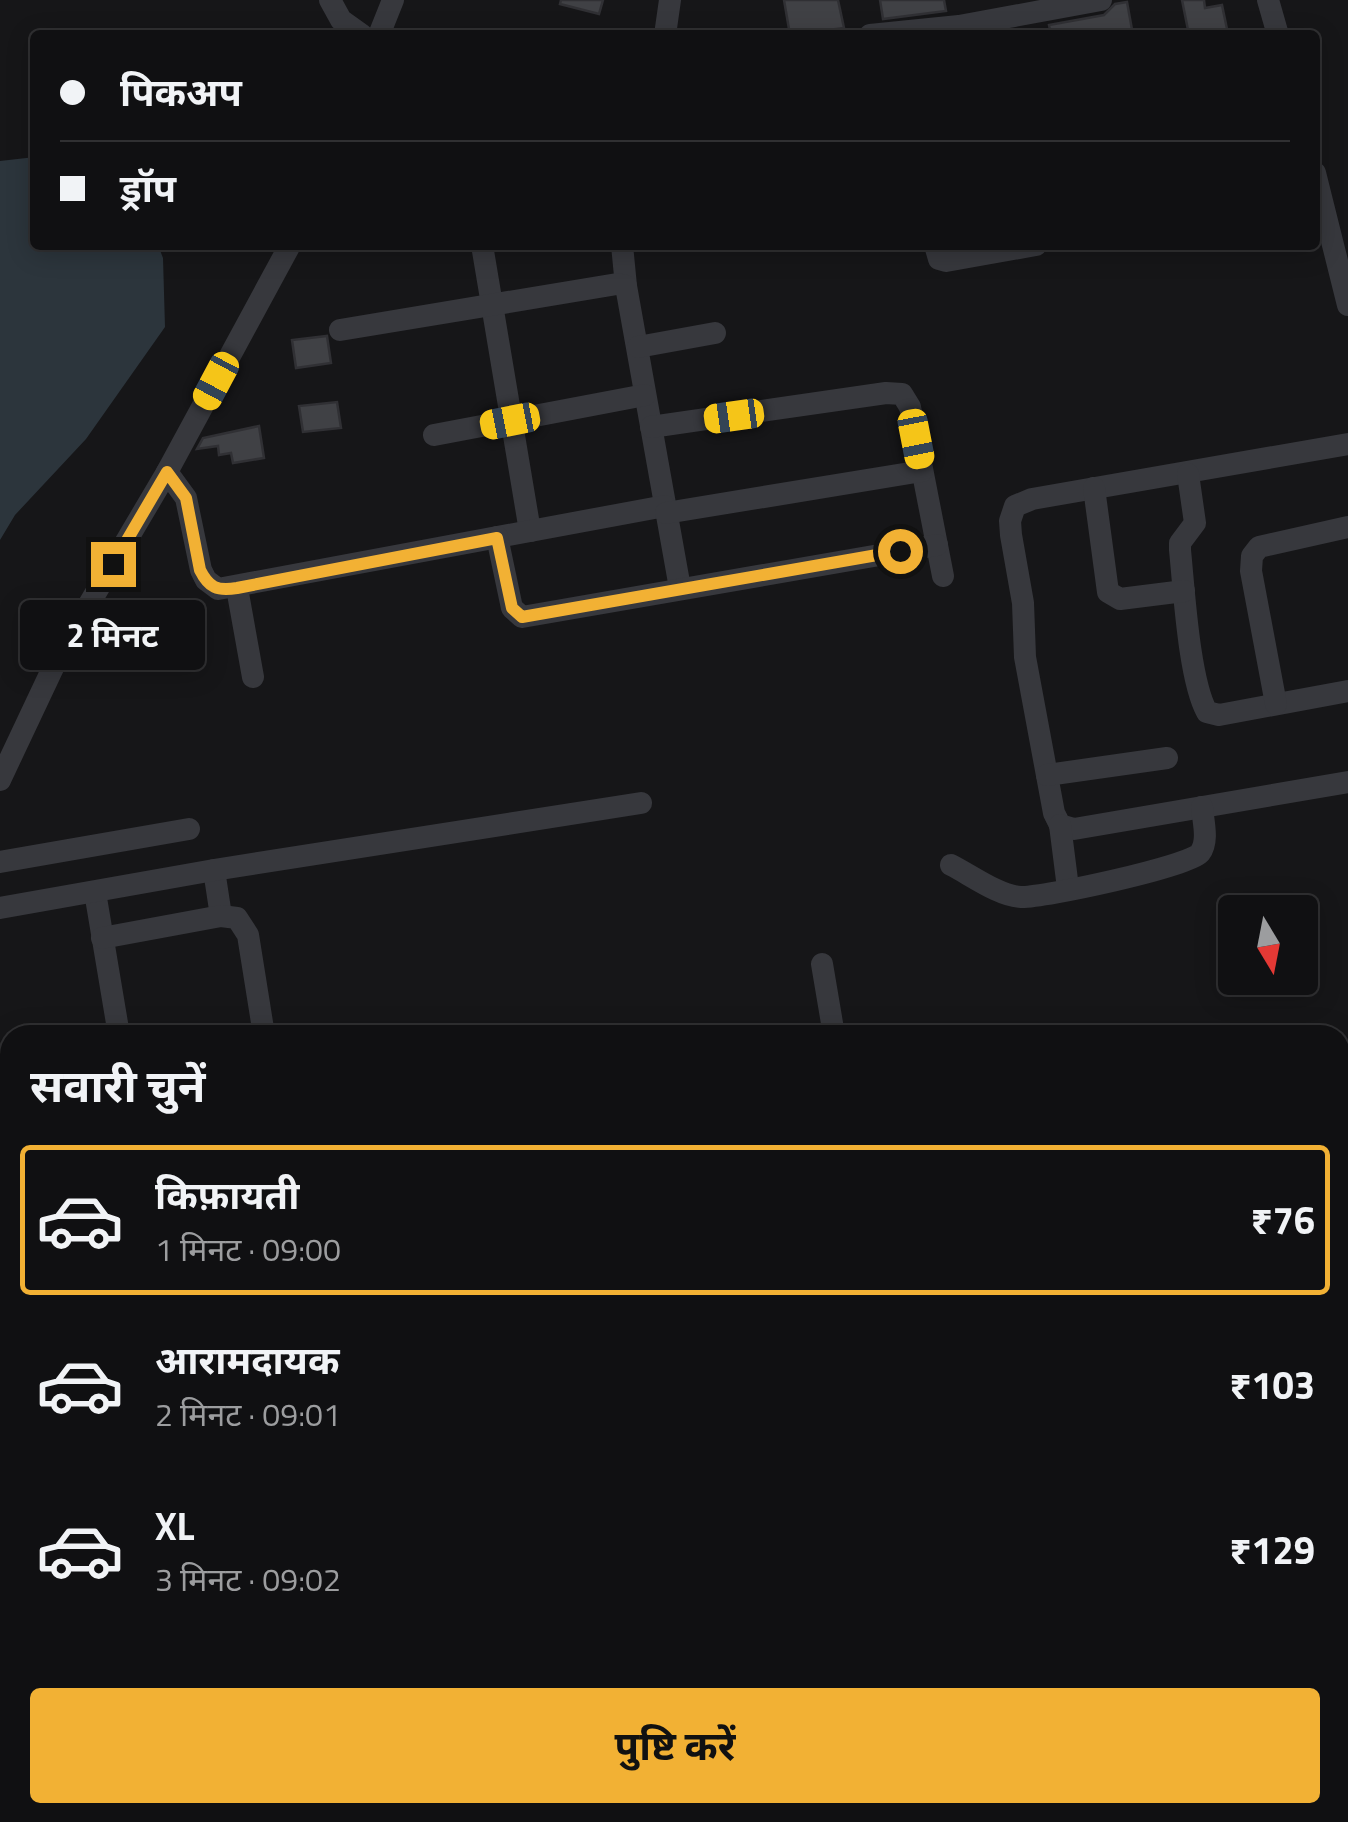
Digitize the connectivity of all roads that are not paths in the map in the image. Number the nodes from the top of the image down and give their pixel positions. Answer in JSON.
{"nodes":[{"id":1,"x":330,"y":0,"type":"edge"},
{"id":2,"x":393,"y":0,"type":"edge"},
{"id":3,"x":670,"y":0,"type":"edge"},
{"id":4,"x":1101,"y":0,"type":"edge"},
{"id":5,"x":1268,"y":0,"type":"edge"},
{"id":6,"x":999,"y":9,"type":"edge"},
{"id":7,"x":355,"y":30,"type":"edge"},
{"id":8,"x":381,"y":30,"type":"edge"},
{"id":9,"x":666,"y":30,"type":"edge"},
{"id":10,"x":928,"y":30,"type":"edge"},
{"id":11,"x":1277,"y":30,"type":"edge"},
{"id":12,"x":1320,"y":193,"type":"edge"},
{"id":13,"x":287,"y":250,"type":"edge"},
{"id":14,"x":483,"y":250,"type":"edge"},
{"id":15,"x":622,"y":250,"type":"edge"},
{"id":16,"x":936,"y":250,"type":"edge"},
{"id":17,"x":1008,"y":250,"type":"edge"},
{"id":18,"x":626,"y":286,"type":"junction"},
{"id":19,"x":490,"y":302,"type":"junction"},
{"id":20,"x":1348,"y":305,"type":"edge"},
{"id":21,"x":340,"y":330,"type":"dead end"},
{"id":22,"x":715,"y":334,"type":"dead end"},
{"id":23,"x":638,"y":347,"type":"junction"},
{"id":24,"x":645,"y":395,"type":"junction"},
{"id":25,"x":510,"y":421,"type":"junction"},
{"id":26,"x":652,"y":427,"type":"junction"},
{"id":27,"x":434,"y":436,"type":"dead end"},
{"id":28,"x":1348,"y":444,"type":"edge"},
{"id":29,"x":922,"y":471,"type":"junction"},
{"id":30,"x":167,"y":472,"type":"junction"},
{"id":31,"x":1188,"y":474,"type":"junction"},
{"id":32,"x":1094,"y":488,"type":"junction"},
{"id":33,"x":665,"y":509,"type":"junction"},
{"id":34,"x":1348,"y":528,"type":"edge"},
{"id":35,"x":530,"y":531,"type":"junction"},
{"id":36,"x":497,"y":538,"type":"junction"},
{"id":37,"x":937,"y":545,"type":"junction"},
{"id":38,"x":943,"y":576,"type":"dead end"},
{"id":39,"x":237,"y":588,"type":"junction"},
{"id":40,"x":680,"y":588,"type":"junction"},
{"id":41,"x":1184,"y":591,"type":"junction"},
{"id":42,"x":254,"y":677,"type":"dead end"},
{"id":43,"x":1348,"y":691,"type":"edge"},
{"id":44,"x":1276,"y":704,"type":"junction"},
{"id":45,"x":1166,"y":758,"type":"dead end"},
{"id":46,"x":1047,"y":775,"type":"junction"},
{"id":47,"x":0,"y":780,"type":"edge"},
{"id":48,"x":1348,"y":782,"type":"edge"},
{"id":49,"x":641,"y":803,"type":"dead end"},
{"id":50,"x":1202,"y":808,"type":"junction"},
{"id":51,"x":1060,"y":826,"type":"junction"},
{"id":52,"x":189,"y":829,"type":"dead end"},
{"id":53,"x":0,"y":862,"type":"edge"},
{"id":54,"x":951,"y":866,"type":"dead end"},
{"id":55,"x":214,"y":870,"type":"junction"},
{"id":56,"x":1068,"y":888,"type":"junction"},
{"id":57,"x":95,"y":892,"type":"junction"},
{"id":58,"x":0,"y":908,"type":"edge"},
{"id":59,"x":221,"y":916,"type":"junction"},
{"id":60,"x":102,"y":938,"type":"junction"},
{"id":61,"x":822,"y":964,"type":"dead end"},
{"id":62,"x":118,"y":1025,"type":"edge"},
{"id":63,"x":262,"y":1025,"type":"edge"},
{"id":64,"x":832,"y":1025,"type":"edge"}],
"edges":[{"from":1,"to":7,"type":"street"},
{"from":2,"to":8,"type":"street"},
{"from":3,"to":9,"type":"street"},
{"from":4,"to":6,"type":"street"},
{"from":5,"to":11,"type":"street"},
{"from":6,"to":10,"type":"street"},
{"from":12,"to":20,"type":"street"},
{"from":13,"to":30,"type":"street"},
{"from":14,"to":19,"type":"street"},
{"from":15,"to":18,"type":"street"},
{"from":16,"to":17,"type":"street"},
{"from":18,"to":19,"type":"street"},
{"from":18,"to":23,"type":"street"},
{"from":19,"to":21,"type":"street"},
{"from":19,"to":25,"type":"street"},
{"from":22,"to":23,"type":"street"},
{"from":23,"to":24,"type":"street"},
{"from":24,"to":25,"type":"street"},
{"from":24,"to":26,"type":"street"},
{"from":25,"to":27,"type":"street"},
{"from":25,"to":35,"type":"street"},
{"from":26,"to":29,"type":"street"},
{"from":26,"to":33,"type":"street"},
{"from":28,"to":31,"type":"street"},
{"from":29,"to":33,"type":"street"},
{"from":29,"to":37,"type":"street"},
{"from":30,"to":39,"type":"street"},
{"from":30,"to":47,"type":"street"},
{"from":31,"to":32,"type":"street"},
{"from":31,"to":41,"type":"street"},
{"from":32,"to":41,"type":"street"},
{"from":32,"to":46,"type":"street"},
{"from":33,"to":35,"type":"street"},
{"from":33,"to":40,"type":"street"},
{"from":34,"to":44,"type":"street"},
{"from":35,"to":36,"type":"street"},
{"from":36,"to":39,"type":"street"},
{"from":36,"to":40,"type":"street"},
{"from":37,"to":38,"type":"street"},
{"from":37,"to":40,"type":"street"},
{"from":39,"to":42,"type":"street"},
{"from":41,"to":44,"type":"street"},
{"from":43,"to":44,"type":"street"},
{"from":45,"to":46,"type":"street"},
{"from":46,"to":51,"type":"street"},
{"from":48,"to":50,"type":"street"},
{"from":49,"to":55,"type":"street"},
{"from":50,"to":51,"type":"street"},
{"from":50,"to":56,"type":"street"},
{"from":51,"to":56,"type":"street"},
{"from":52,"to":53,"type":"street"},
{"from":54,"to":56,"type":"street"},
{"from":55,"to":57,"type":"street"},
{"from":55,"to":59,"type":"street"},
{"from":57,"to":58,"type":"street"},
{"from":57,"to":60,"type":"street"},
{"from":59,"to":60,"type":"street"},
{"from":59,"to":63,"type":"street"},
{"from":60,"to":62,"type":"street"},
{"from":61,"to":64,"type":"street"}]}
